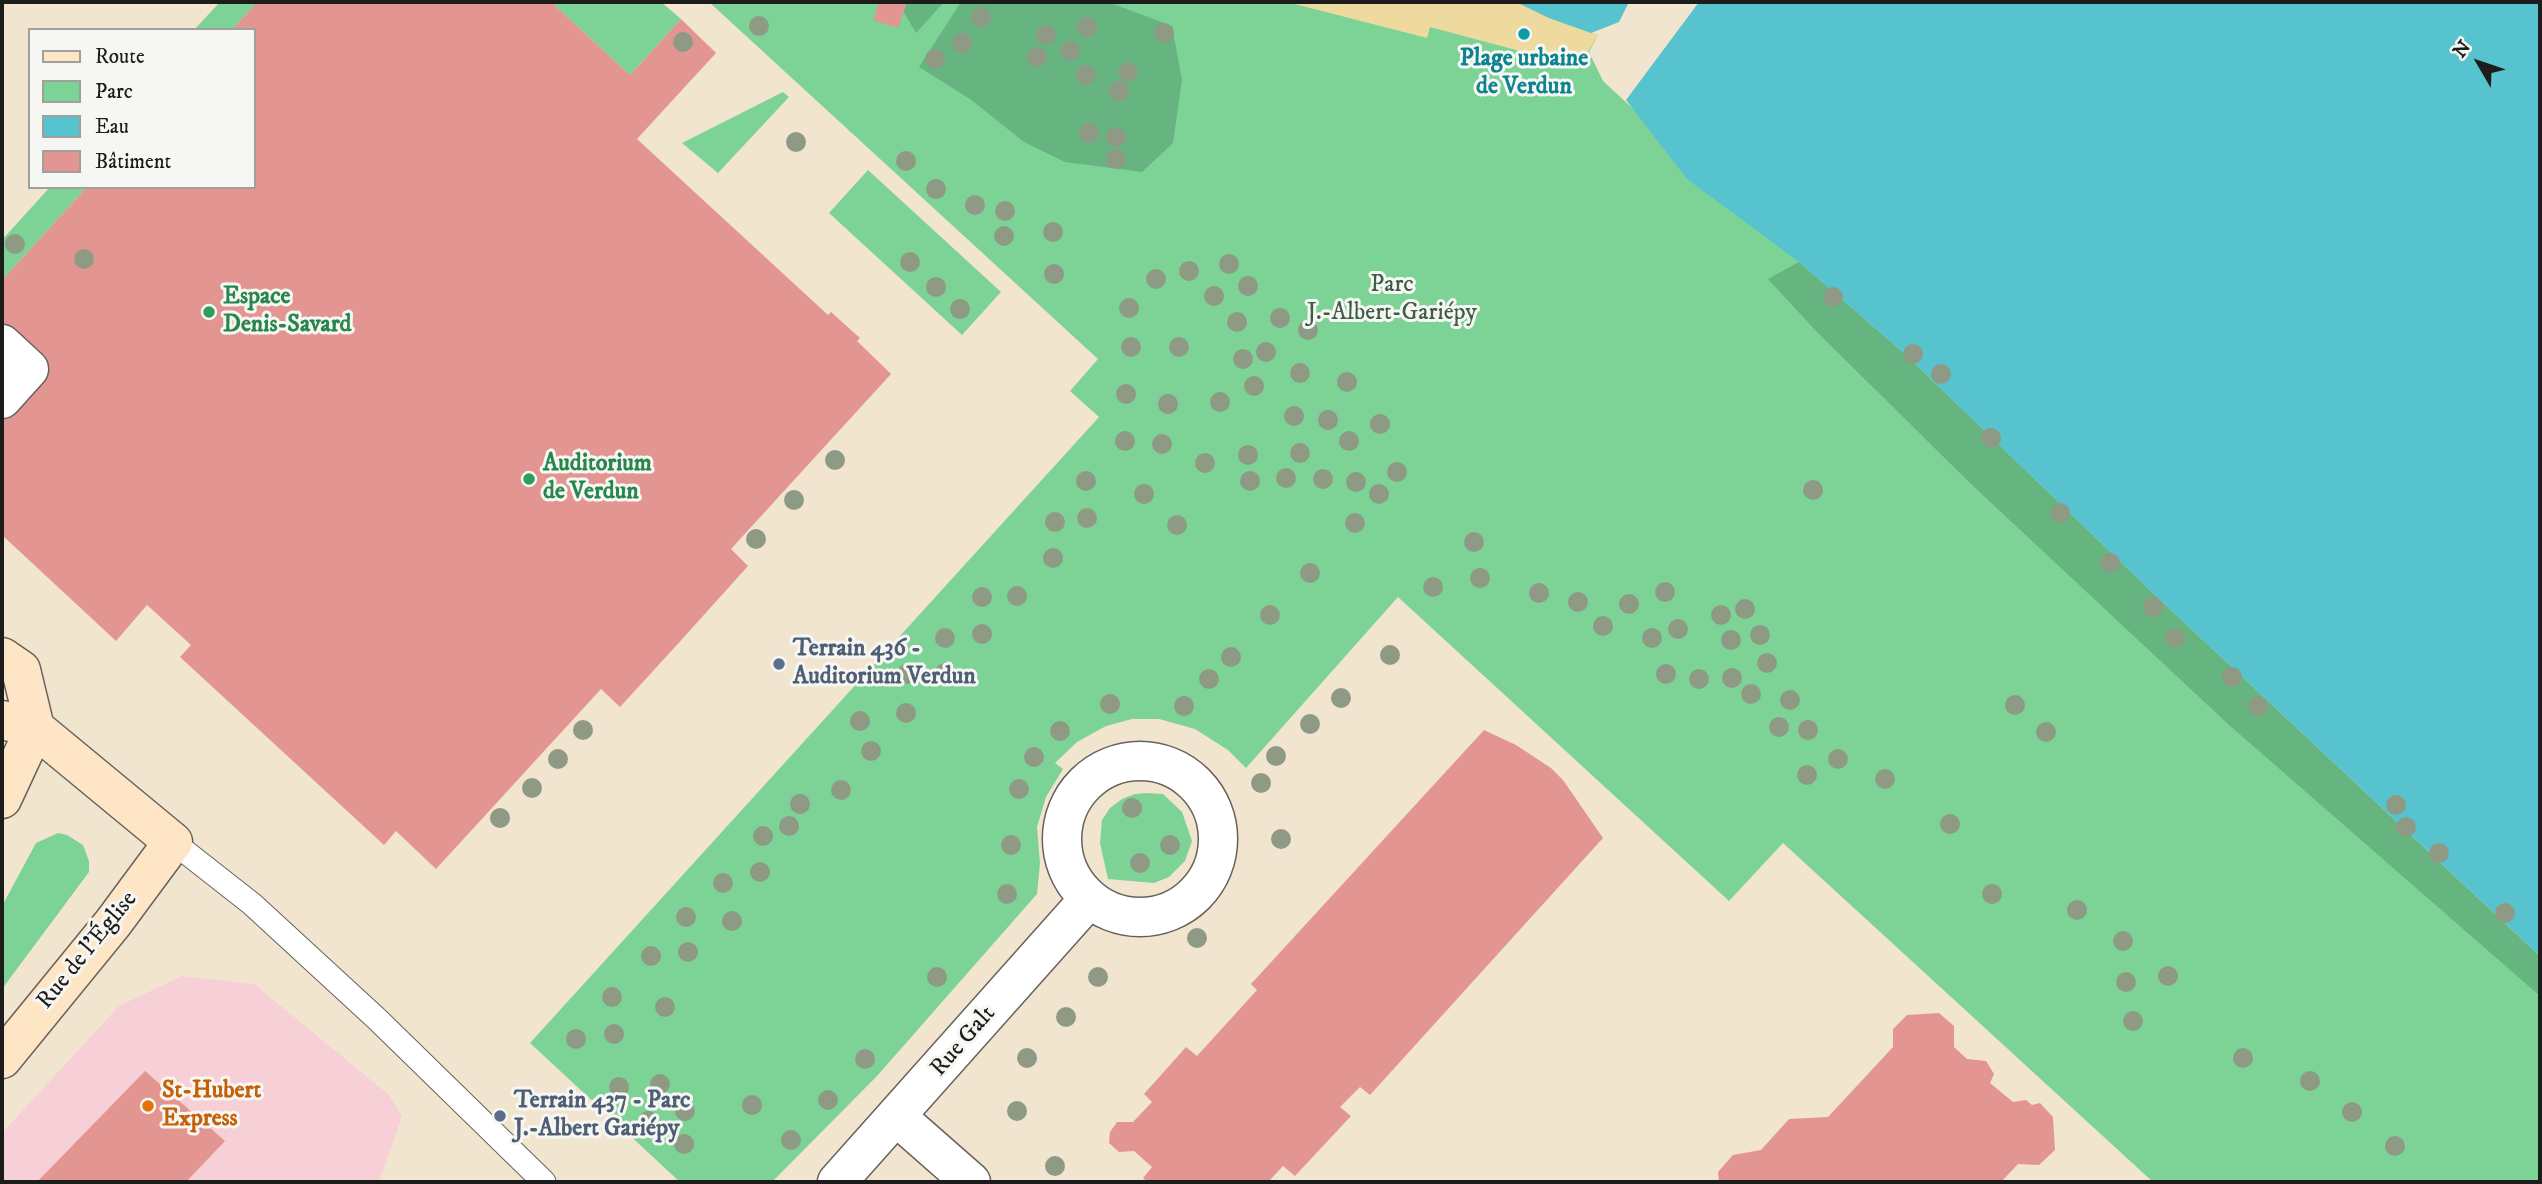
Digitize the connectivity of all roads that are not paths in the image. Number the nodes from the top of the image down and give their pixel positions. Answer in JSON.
{"nodes":[{"id":1,"x":2,"y":344,"type":"edge"},
{"id":2,"x":2,"y":399,"type":"edge"},
{"id":3,"x":2,"y":657,"type":"edge"},
{"id":4,"x":19,"y":724,"type":"edge"},
{"id":5,"x":2,"y":799,"type":"edge"},
{"id":6,"x":173,"y":842,"type":"junction"},
{"id":7,"x":1089,"y":899,"type":"junction"},
{"id":8,"x":2,"y":1059,"type":"edge"},
{"id":9,"x":897,"y":1117,"type":"junction"},
{"id":10,"x":544,"y":1182,"type":"edge"},
{"id":11,"x":837,"y":1182,"type":"edge"},
{"id":12,"x":971,"y":1182,"type":"edge"}],
"edges":[{"from":1,"to":2,"type":"street"},
{"from":3,"to":4,"type":"main road"},
{"from":4,"to":5,"type":"main road"},
{"from":4,"to":6,"type":"main road"},
{"from":6,"to":8,"type":"main road","name":"Rue de l'Église"},
{"from":6,"to":10,"type":"lane"},
{"from":7,"to":7,"type":"street"},
{"from":7,"to":9,"type":"street","name":"Rue Galt"},
{"from":9,"to":11,"type":"street","name":"Rue Galt"},
{"from":9,"to":12,"type":"street"}]}
